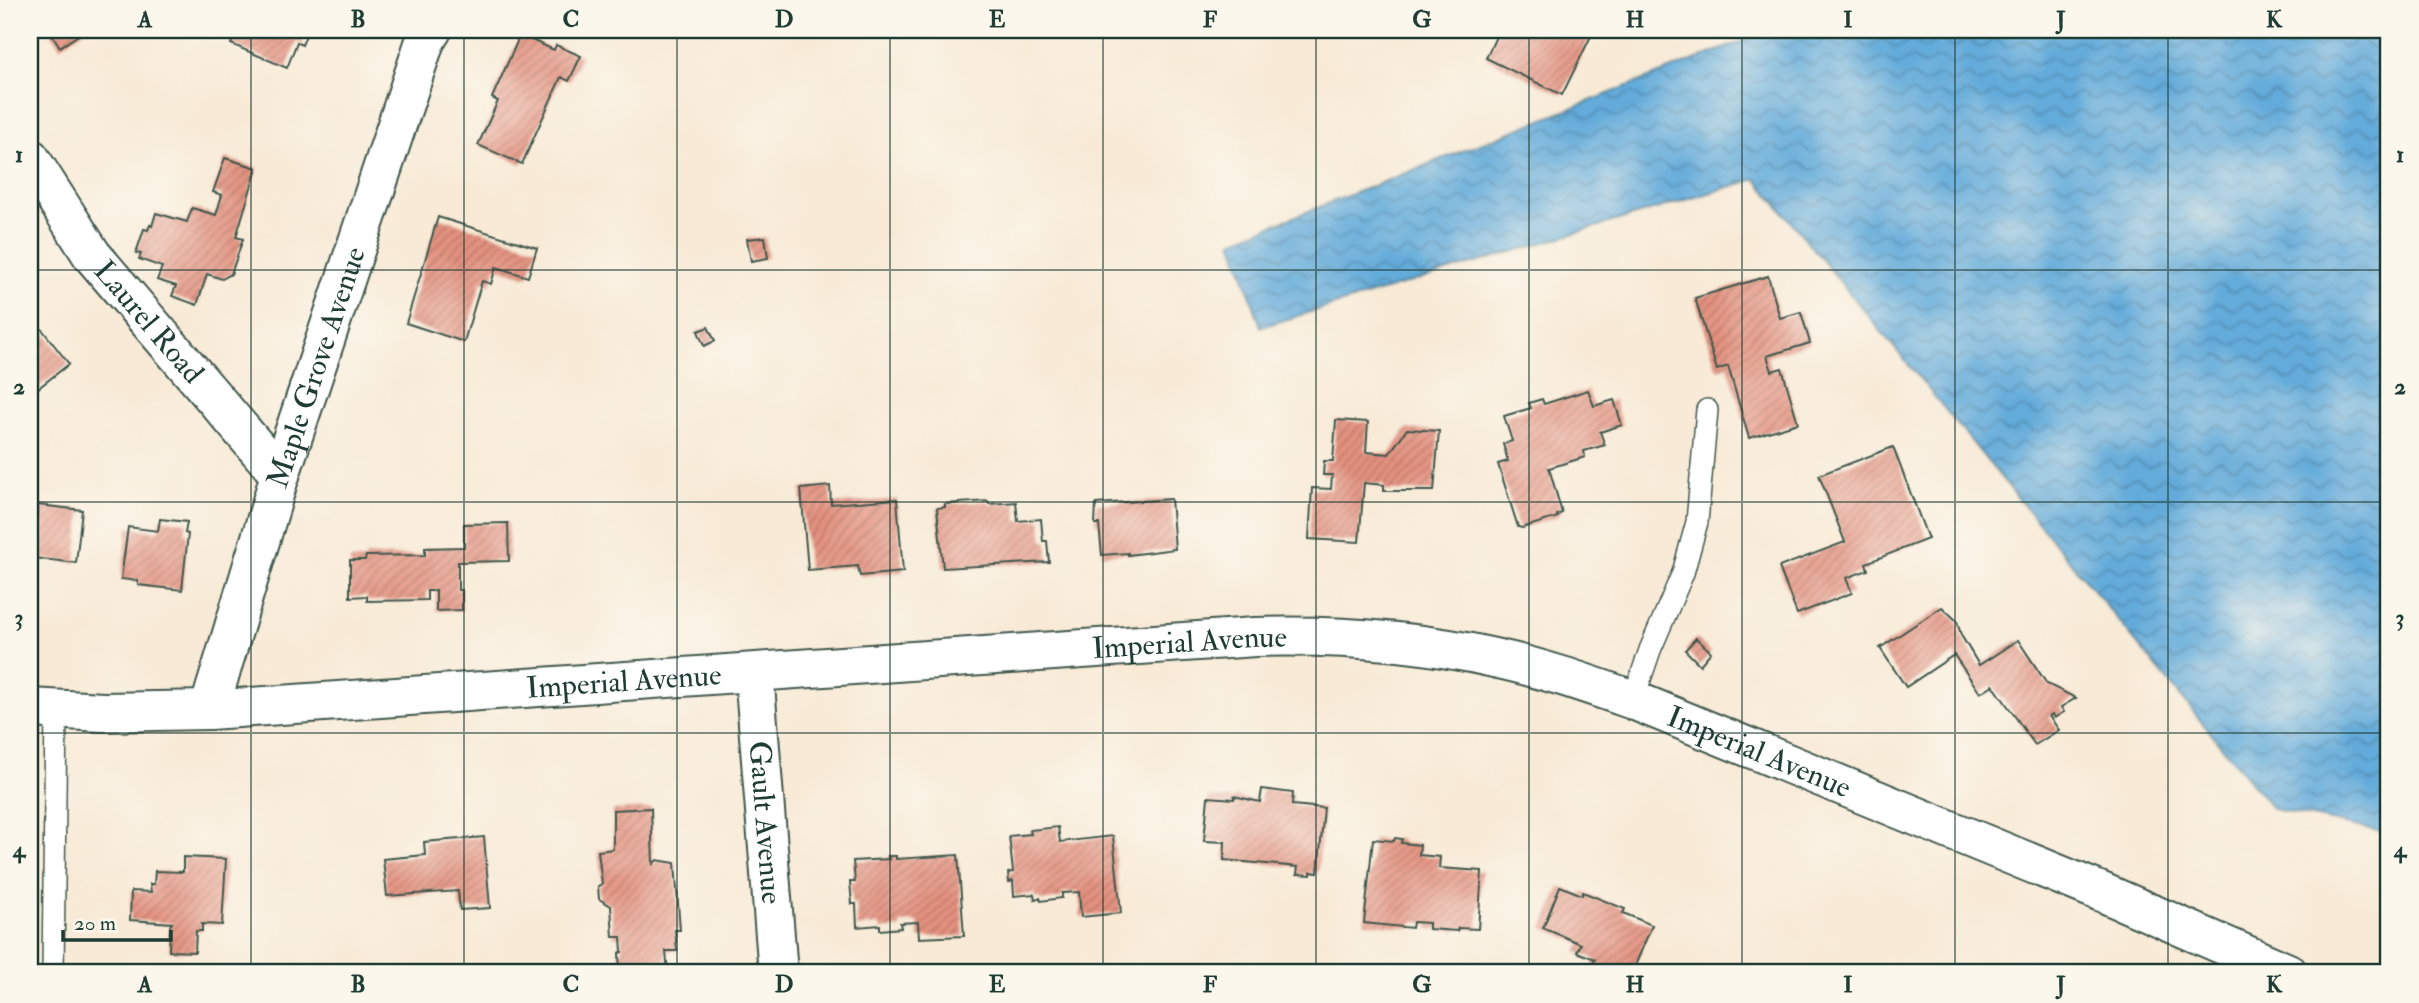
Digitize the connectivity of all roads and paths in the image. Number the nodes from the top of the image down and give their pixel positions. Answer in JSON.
{"nodes":[{"id":1,"x":432,"y":30,"type":"edge"},
{"id":2,"x":30,"y":158,"type":"edge"},
{"id":3,"x":1707,"y":410,"type":"dead end"},
{"id":4,"x":280,"y":475,"type":"junction"},
{"id":5,"x":754,"y":673,"type":"junction"},
{"id":6,"x":1633,"y":700,"type":"junction"},
{"id":7,"x":43,"y":709,"type":"edge"},
{"id":8,"x":209,"y":710,"type":"junction"},
{"id":9,"x":52,"y":973,"type":"edge"},
{"id":10,"x":778,"y":973,"type":"edge"},
{"id":11,"x":2288,"y":973,"type":"edge"}],
"edges":[{"from":1,"to":4,"type":"street","name":"Maple Grove Avenue"},
{"from":2,"to":4,"type":"street","name":"Laurel Road"},
{"from":3,"to":6,"type":"lane"},
{"from":4,"to":8,"type":"street","name":"Maple Grove Avenue"},
{"from":5,"to":6,"type":"street","name":"Imperial Avenue"},
{"from":5,"to":8,"type":"street","name":"Imperial Avenue"},
{"from":5,"to":10,"type":"street","name":"Gault Avenue"},
{"from":6,"to":11,"type":"street","name":"Imperial Avenue"},
{"from":7,"to":8,"type":"street","name":"Imperial Avenue"},
{"from":7,"to":9,"type":"lane"}]}
